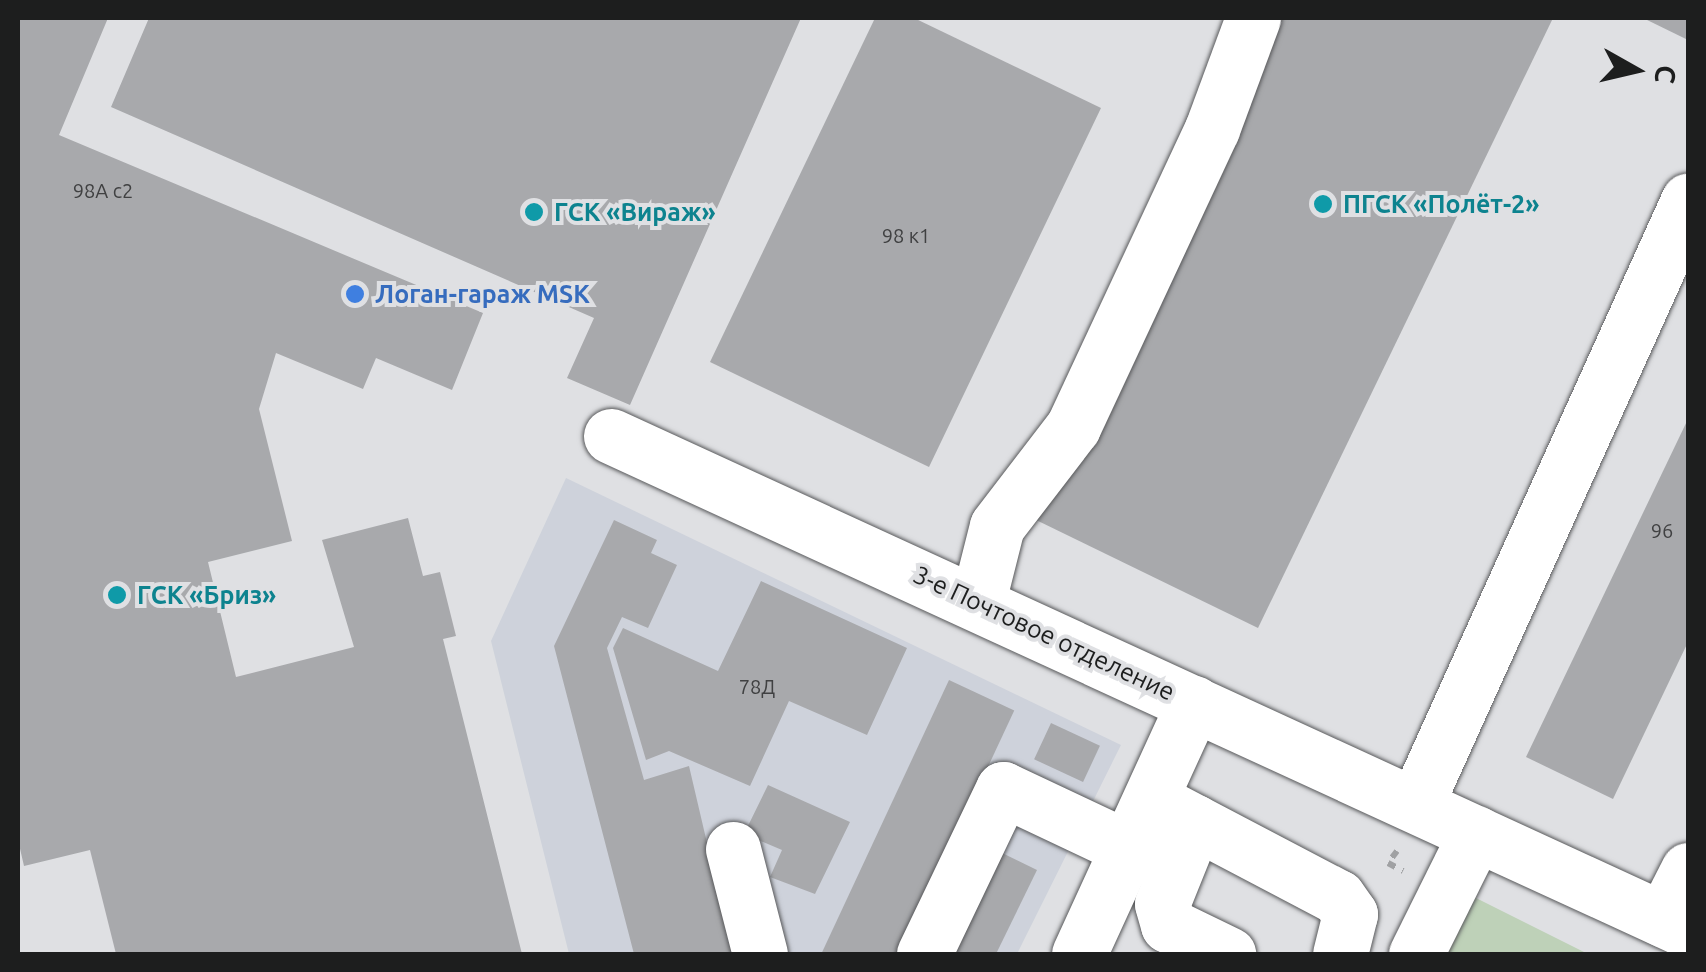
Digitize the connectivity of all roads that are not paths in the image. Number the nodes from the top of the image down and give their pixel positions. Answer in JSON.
{"nodes":[{"id":1,"x":1252,"y":18,"type":"edge"},
{"id":2,"x":1688,"y":201,"type":"edge"},
{"id":3,"x":611,"y":436,"type":"dead end"},
{"id":4,"x":978,"y":601,"type":"junction"},
{"id":5,"x":1194,"y":703,"type":"junction"},
{"id":6,"x":1416,"y":804,"type":"junction"},
{"id":7,"x":1173,"y":810,"type":"junction"},
{"id":8,"x":1476,"y":832,"type":"junction"},
{"id":9,"x":1128,"y":848,"type":"junction"},
{"id":10,"x":734,"y":849,"type":"dead end"},
{"id":11,"x":1688,"y":870,"type":"edge"},
{"id":12,"x":1676,"y":925,"type":"edge"},
{"id":13,"x":760,"y":954,"type":"edge"},
{"id":14,"x":924,"y":954,"type":"edge"},
{"id":15,"x":1079,"y":954,"type":"edge"},
{"id":16,"x":1228,"y":954,"type":"edge"},
{"id":17,"x":1340,"y":954,"type":"edge"},
{"id":18,"x":1416,"y":954,"type":"edge"}],
"edges":[{"from":1,"to":4,"type":"street"},
{"from":2,"to":6,"type":"street"},
{"from":3,"to":4,"type":"street","name":"3-е Почтовое отделение"},
{"from":4,"to":5,"type":"street","name":"3-е Почтовое отделение"},
{"from":5,"to":6,"type":"street","name":"3-е Почтовое отделение"},
{"from":5,"to":7,"type":"street"},
{"from":6,"to":8,"type":"street","name":"3-е Почтовое отделение"},
{"from":7,"to":9,"type":"street"},
{"from":7,"to":16,"type":"street"},
{"from":7,"to":17,"type":"street"},
{"from":8,"to":12,"type":"street","name":"3-е Почтовое отделение"},
{"from":8,"to":18,"type":"street"},
{"from":9,"to":14,"type":"street"},
{"from":9,"to":15,"type":"street"},
{"from":10,"to":13,"type":"street"},
{"from":11,"to":12,"type":"street"}]}
